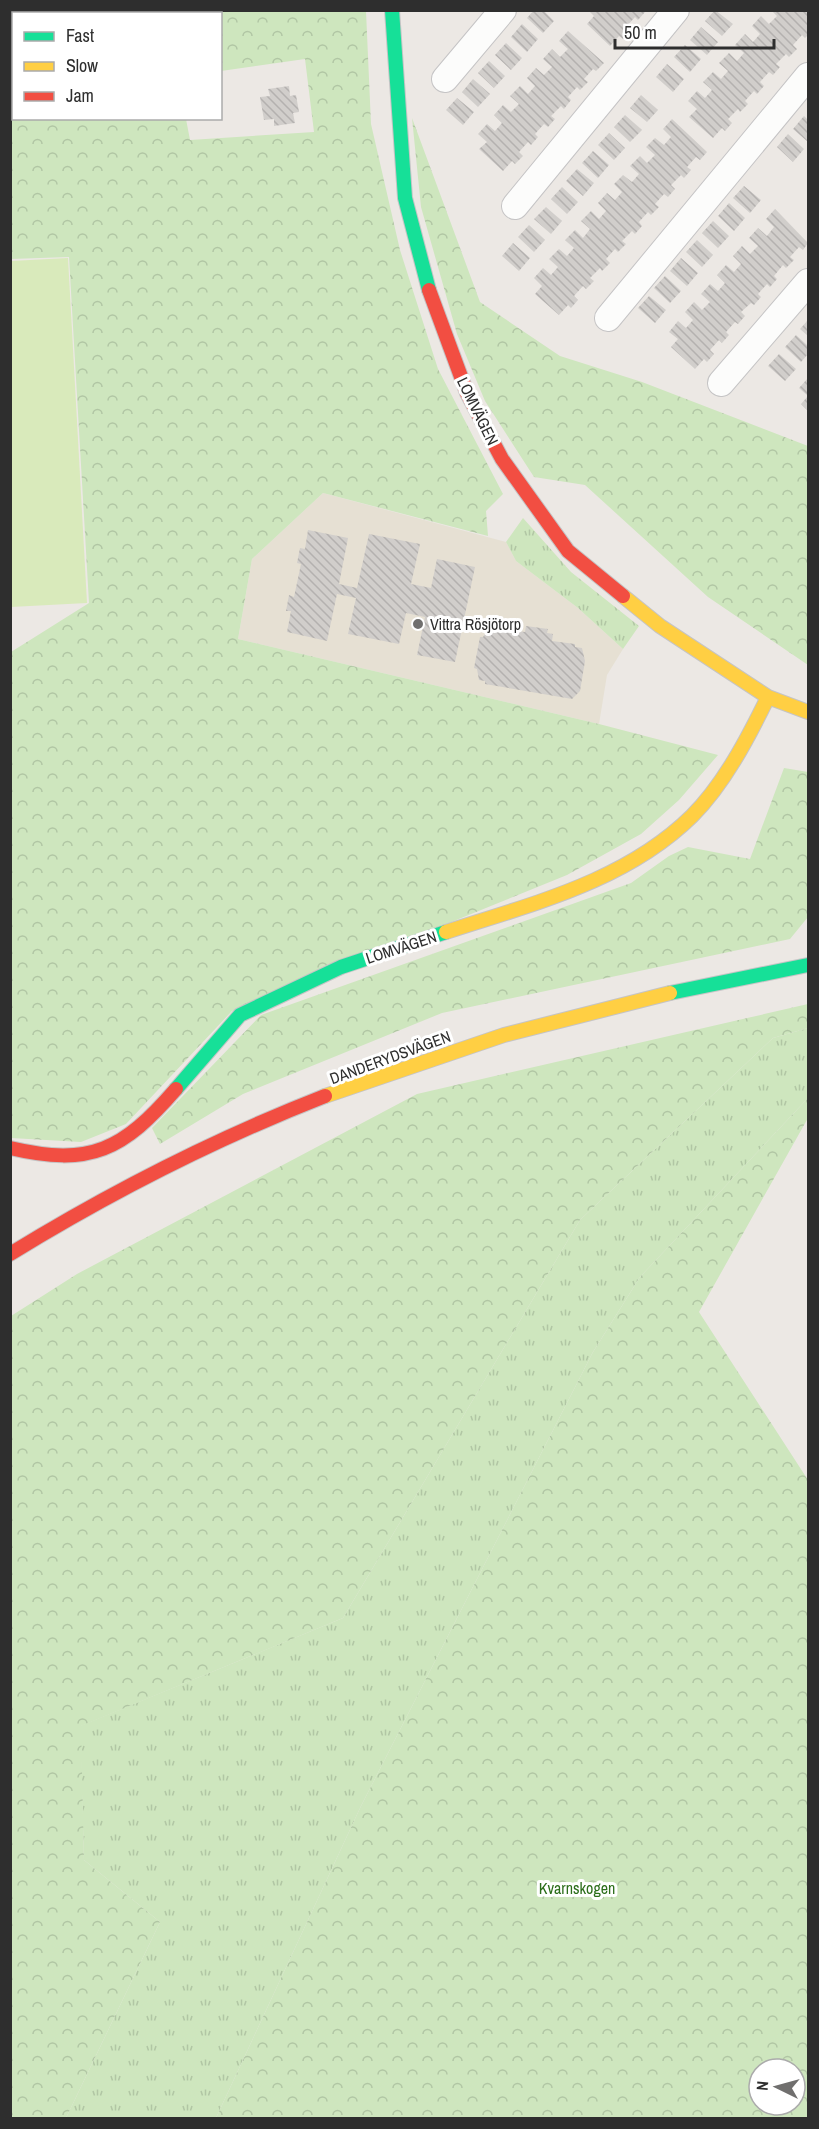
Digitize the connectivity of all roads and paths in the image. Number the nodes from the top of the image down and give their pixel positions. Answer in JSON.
{"nodes":[{"id":1,"x":392,"y":10,"type":"edge"},
{"id":2,"x":503,"y":10,"type":"edge"},
{"id":3,"x":676,"y":10,"type":"edge"},
{"id":4,"x":808,"y":76,"type":"edge"},
{"id":5,"x":445,"y":79,"type":"dead end"},
{"id":6,"x":515,"y":206,"type":"dead end"},
{"id":7,"x":808,"y":282,"type":"edge"},
{"id":8,"x":608,"y":318,"type":"dead end"},
{"id":9,"x":721,"y":383,"type":"dead end"},
{"id":10,"x":768,"y":697,"type":"junction"},
{"id":11,"x":808,"y":712,"type":"edge"},
{"id":12,"x":808,"y":965,"type":"edge"},
{"id":13,"x":10,"y":1148,"type":"edge"},
{"id":14,"x":10,"y":1254,"type":"edge"}],
"edges":[{"from":1,"to":10,"type":"street","name":"LOMVÄGEN"},
{"from":2,"to":5,"type":"street"},
{"from":3,"to":6,"type":"street"},
{"from":4,"to":8,"type":"street"},
{"from":7,"to":9,"type":"street"},
{"from":10,"to":11,"type":"street","name":"LOMVÄGEN"},
{"from":10,"to":13,"type":"street","name":"LOMVÄGEN"},
{"from":12,"to":14,"type":"street","name":"DANDERYDSVÄGEN"}]}
